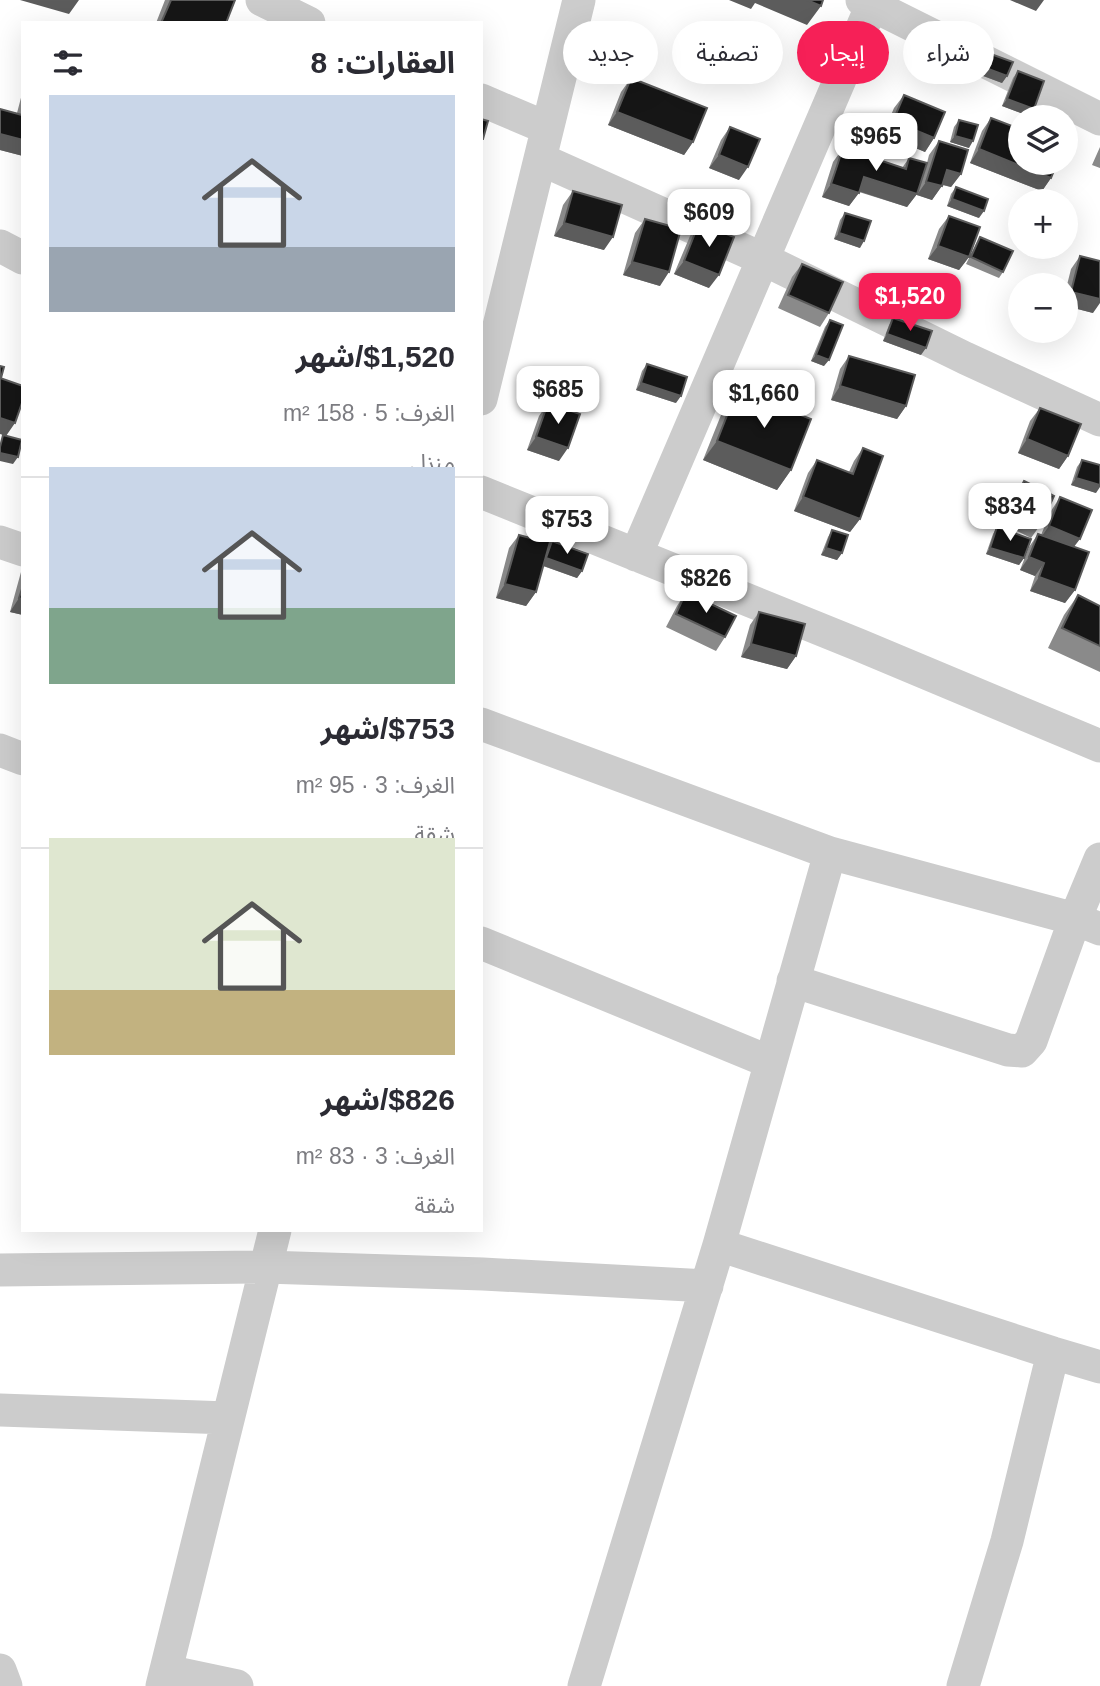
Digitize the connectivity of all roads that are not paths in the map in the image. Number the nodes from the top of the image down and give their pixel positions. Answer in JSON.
{"nodes":[{"id":1,"x":262,"y":0,"type":"edge"},
{"id":2,"x":579,"y":0,"type":"edge"},
{"id":3,"x":869,"y":2,"type":"edge"},
{"id":4,"x":305,"y":21,"type":"edge"},
{"id":5,"x":483,"y":101,"type":"edge"},
{"id":6,"x":1100,"y":119,"type":"edge"},
{"id":7,"x":544,"y":143,"type":"junction"},
{"id":8,"x":0,"y":246,"type":"edge"},
{"id":9,"x":21,"y":257,"type":"edge"},
{"id":10,"x":764,"y":259,"type":"junction"},
{"id":11,"x":483,"y":391,"type":"edge"},
{"id":12,"x":1100,"y":420,"type":"edge"},
{"id":13,"x":483,"y":493,"type":"edge"},
{"id":14,"x":0,"y":542,"type":"edge"},
{"id":15,"x":21,"y":550,"type":"edge"},
{"id":16,"x":636,"y":555,"type":"junction"},
{"id":17,"x":483,"y":725,"type":"edge"},
{"id":18,"x":1100,"y":746,"type":"edge"},
{"id":19,"x":0,"y":750,"type":"edge"},
{"id":20,"x":21,"y":758,"type":"edge"},
{"id":21,"x":830,"y":853,"type":"junction"},
{"id":22,"x":1100,"y":859,"type":"edge"},
{"id":23,"x":1088,"y":924,"type":"edge"},
{"id":24,"x":483,"y":944,"type":"edge"},
{"id":25,"x":793,"y":981,"type":"junction"},
{"id":26,"x":770,"y":1062,"type":"junction"},
{"id":27,"x":274,"y":1232,"type":"edge"},
{"id":28,"x":719,"y":1245,"type":"junction"},
{"id":29,"x":265,"y":1268,"type":"junction"},
{"id":30,"x":0,"y":1269,"type":"edge"},
{"id":31,"x":707,"y":1286,"type":"junction"},
{"id":32,"x":1053,"y":1353,"type":"junction"},
{"id":33,"x":1100,"y":1367,"type":"edge"},
{"id":34,"x":0,"y":1410,"type":"edge"},
{"id":35,"x":228,"y":1418,"type":"junction"},
{"id":36,"x":0,"y":1670,"type":"edge"},
{"id":37,"x":164,"y":1678,"type":"edge"},
{"id":38,"x":6,"y":1686,"type":"edge"},
{"id":39,"x":237,"y":1686,"type":"edge"},
{"id":40,"x":584,"y":1686,"type":"edge"},
{"id":41,"x":963,"y":1686,"type":"edge"}],
"edges":[{"from":1,"to":4,"type":"street"},
{"from":2,"to":7,"type":"street"},
{"from":3,"to":6,"type":"street"},
{"from":3,"to":10,"type":"street"},
{"from":5,"to":7,"type":"street"},
{"from":7,"to":10,"type":"street"},
{"from":7,"to":11,"type":"street"},
{"from":8,"to":9,"type":"street"},
{"from":10,"to":12,"type":"street"},
{"from":10,"to":16,"type":"street"},
{"from":13,"to":16,"type":"street"},
{"from":14,"to":15,"type":"street"},
{"from":16,"to":18,"type":"street"},
{"from":17,"to":21,"type":"street"},
{"from":19,"to":20,"type":"street"},
{"from":21,"to":23,"type":"street"},
{"from":21,"to":25,"type":"street"},
{"from":22,"to":23,"type":"street"},
{"from":23,"to":25,"type":"street"},
{"from":24,"to":26,"type":"street"},
{"from":25,"to":26,"type":"street"},
{"from":26,"to":28,"type":"street"},
{"from":27,"to":29,"type":"street"},
{"from":28,"to":31,"type":"street"},
{"from":28,"to":32,"type":"street"},
{"from":29,"to":30,"type":"street"},
{"from":29,"to":31,"type":"street"},
{"from":29,"to":35,"type":"street"},
{"from":31,"to":40,"type":"street"},
{"from":32,"to":33,"type":"street"},
{"from":32,"to":41,"type":"street"},
{"from":34,"to":35,"type":"street"},
{"from":35,"to":37,"type":"street"},
{"from":36,"to":38,"type":"street"},
{"from":37,"to":39,"type":"street"}]}
